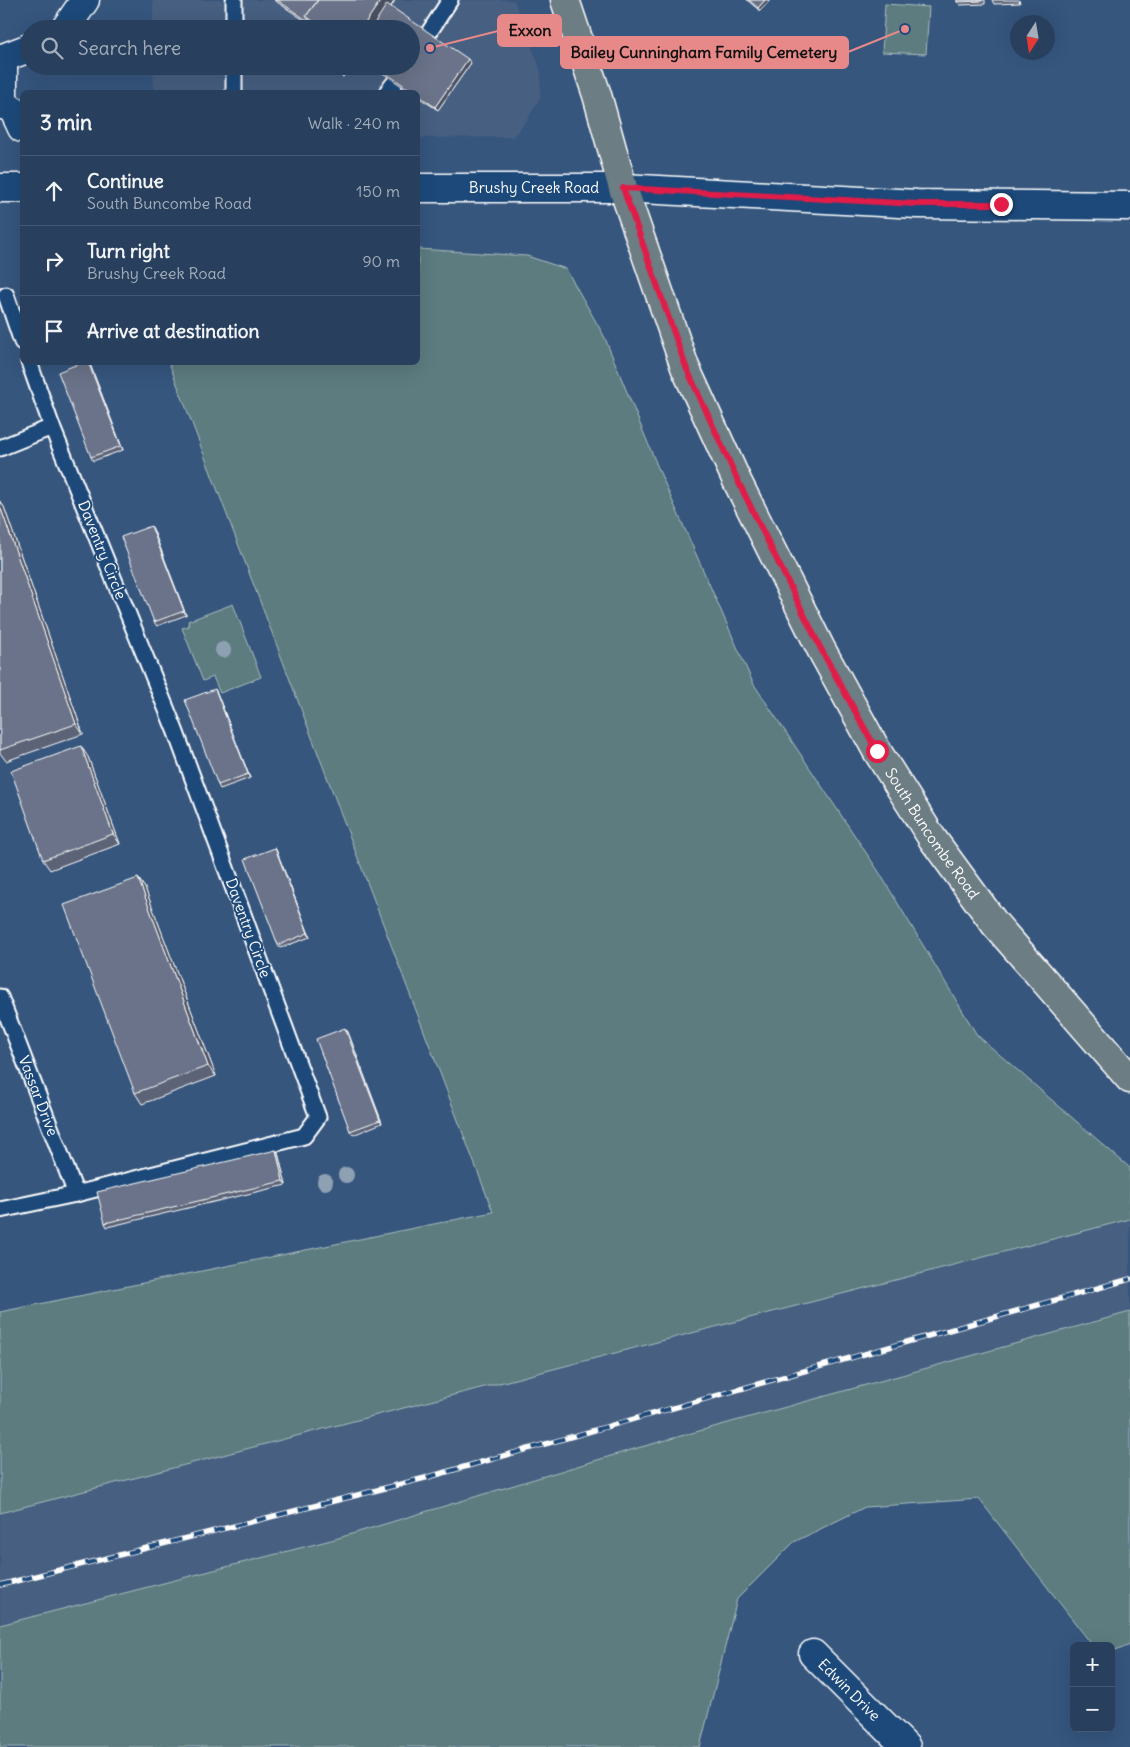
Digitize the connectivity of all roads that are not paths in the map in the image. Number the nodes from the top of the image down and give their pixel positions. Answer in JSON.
{"nodes":[{"id":1,"x":84,"y":0,"type":"edge"},
{"id":2,"x":234,"y":0,"type":"edge"},
{"id":3,"x":450,"y":0,"type":"edge"},
{"id":4,"x":564,"y":0,"type":"edge"},
{"id":5,"x":71,"y":20,"type":"edge"},
{"id":6,"x":234,"y":20,"type":"edge"},
{"id":7,"x":428,"y":34,"type":"edge"},
{"id":8,"x":20,"y":52,"type":"edge"},
{"id":9,"x":2,"y":59,"type":"edge"},
{"id":10,"x":234,"y":75,"type":"edge"},
{"id":11,"x":234,"y":90,"type":"edge"},
{"id":12,"x":1,"y":104,"type":"edge"},
{"id":13,"x":20,"y":124,"type":"edge"},
{"id":14,"x":0,"y":188,"type":"edge"},
{"id":15,"x":20,"y":188,"type":"edge"},
{"id":16,"x":420,"y":188,"type":"edge"},
{"id":17,"x":623,"y":188,"type":"junction"},
{"id":18,"x":1130,"y":206,"type":"edge"},
{"id":19,"x":6,"y":295,"type":"dead end"},
{"id":20,"x":20,"y":336,"type":"edge"},
{"id":21,"x":30,"y":365,"type":"edge"},
{"id":22,"x":52,"y":427,"type":"junction"},
{"id":23,"x":0,"y":448,"type":"edge"},
{"id":24,"x":0,"y":997,"type":"edge"},
{"id":25,"x":1130,"y":1079,"type":"edge"},
{"id":26,"x":76,"y":1194,"type":"junction"},
{"id":27,"x":0,"y":1210,"type":"edge"},
{"id":28,"x":813,"y":1654,"type":"dead end"},
{"id":29,"x":906,"y":1747,"type":"edge"}],
"edges":[{"from":1,"to":5,"type":"street"},
{"from":2,"to":6,"type":"lane"},
{"from":3,"to":7,"type":"lane"},
{"from":4,"to":17,"type":"main road","name":"South Buncombe Road"},
{"from":8,"to":9,"type":"street"},
{"from":9,"to":12,"type":"street"},
{"from":10,"to":11,"type":"lane"},
{"from":12,"to":13,"type":"street"},
{"from":14,"to":15,"type":"street"},
{"from":16,"to":17,"type":"street","name":"Brushy Creek Road"},
{"from":17,"to":18,"type":"street","name":"Brushy Creek Road"},
{"from":17,"to":25,"type":"main road","name":"South Buncombe Road"},
{"from":19,"to":20,"type":"lane"},
{"from":21,"to":22,"type":"lane","name":"Daventry Circle"},
{"from":22,"to":23,"type":"lane"},
{"from":22,"to":26,"type":"lane","name":"Daventry Circle"},
{"from":24,"to":26,"type":"lane","name":"Vassar Drive"},
{"from":26,"to":27,"type":"lane","name":"Daventry Circle"},
{"from":28,"to":29,"type":"street","name":"Edwin Drive"}]}
